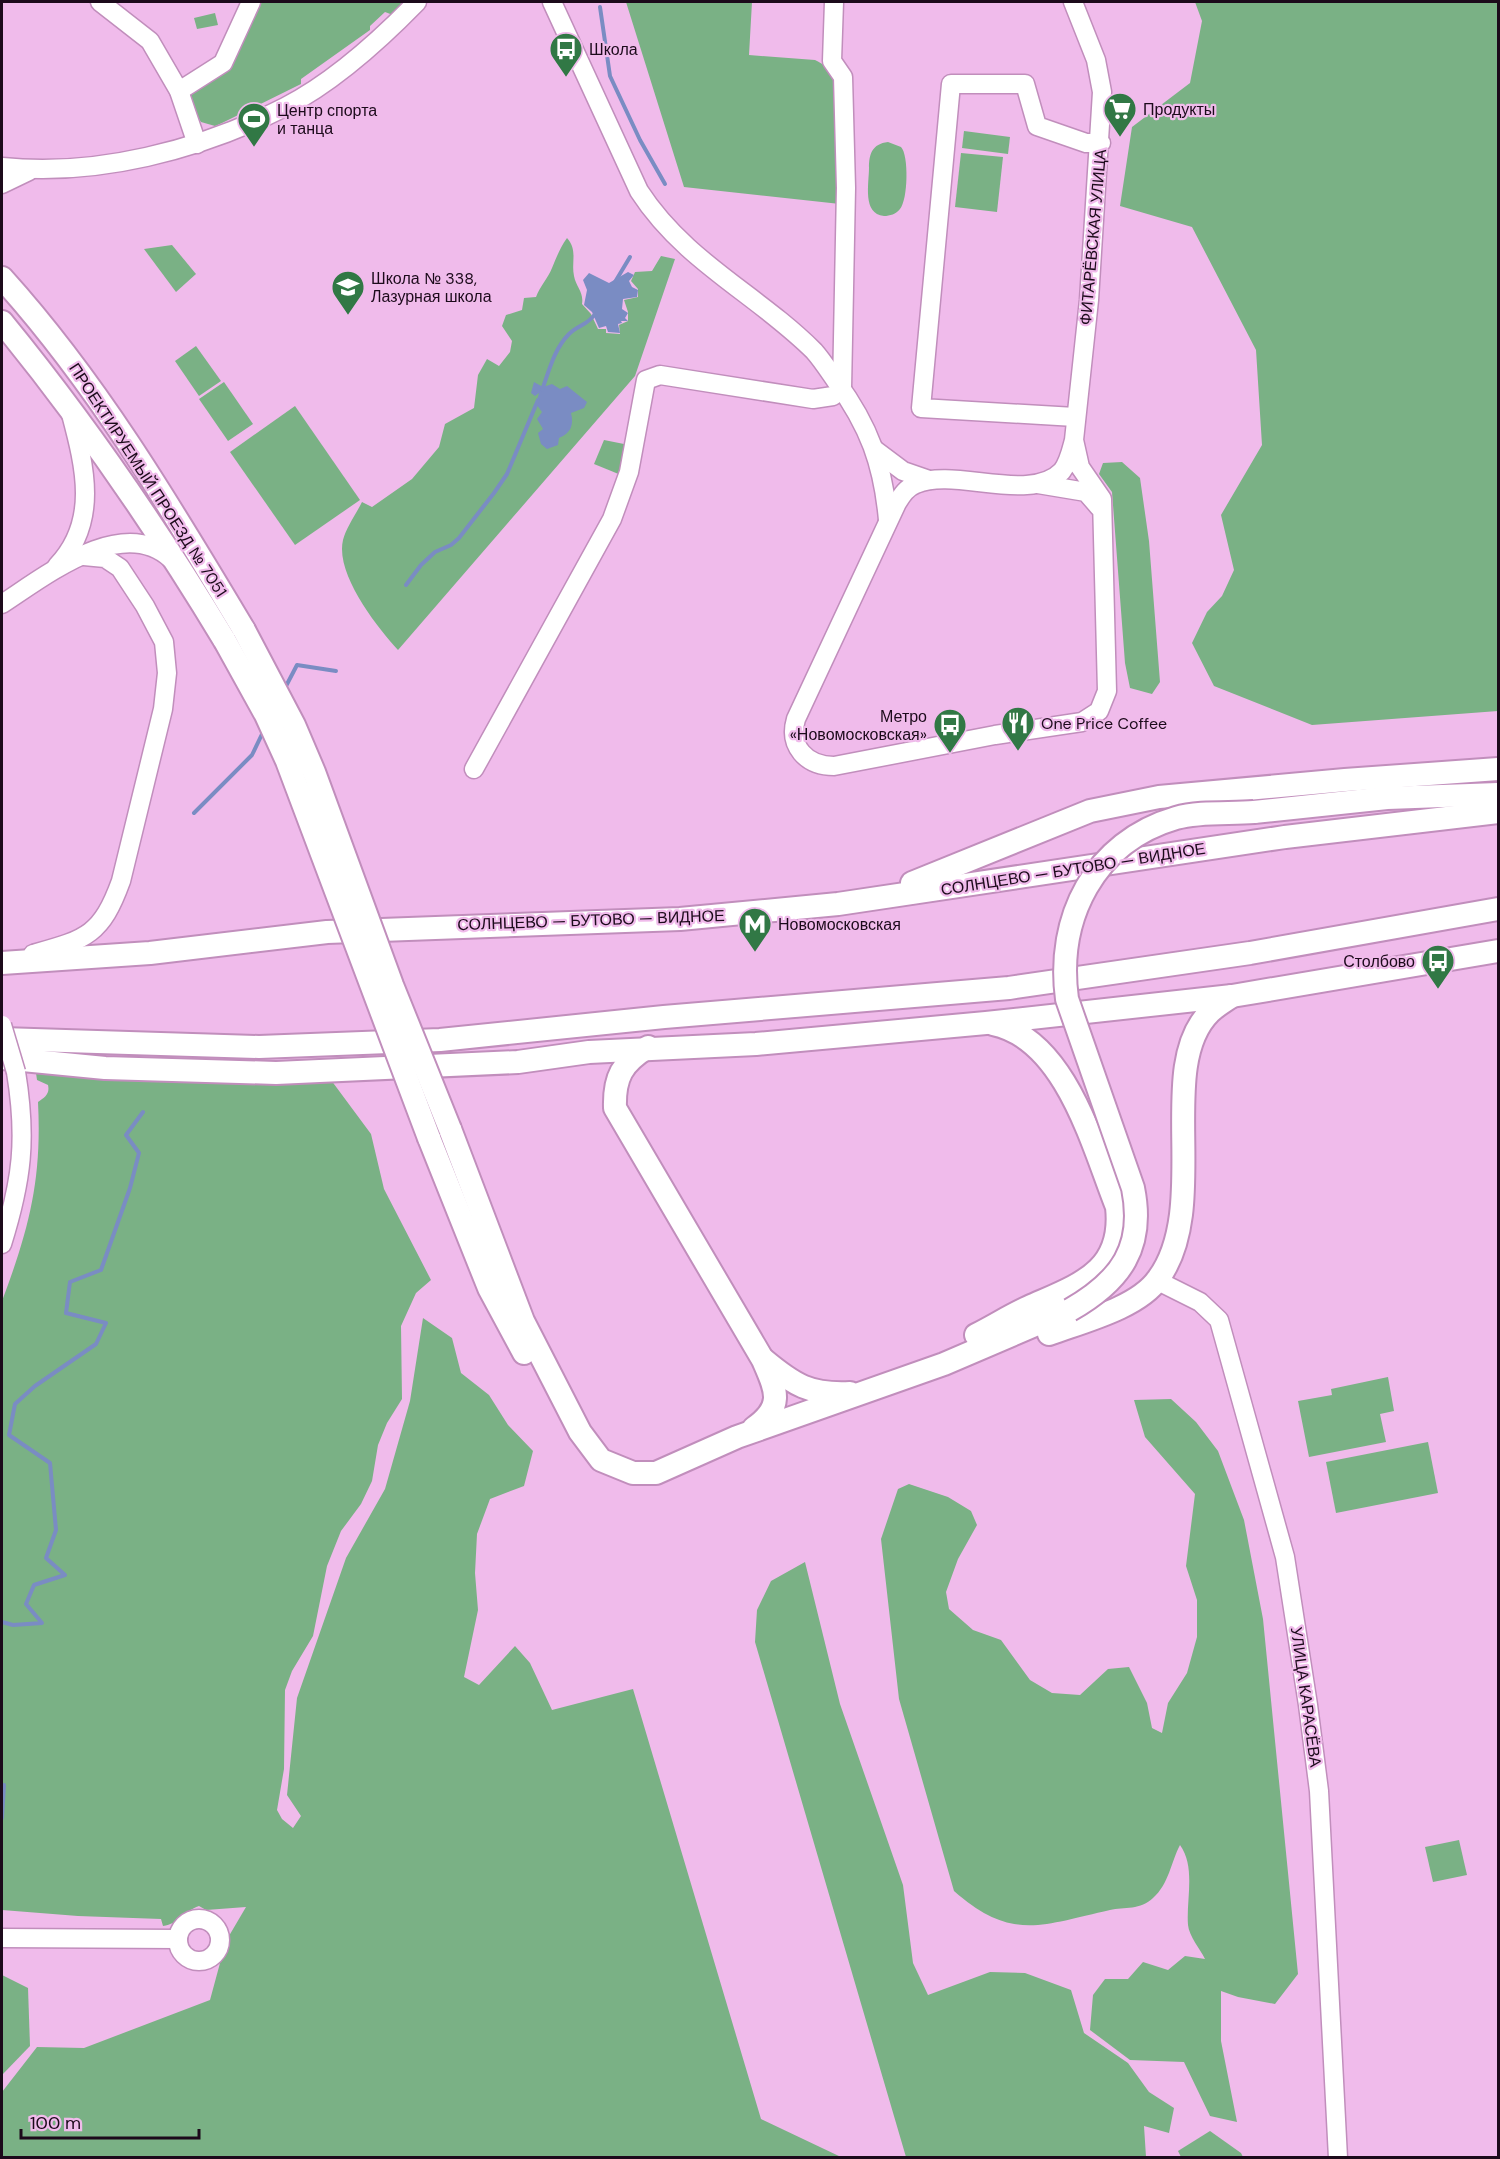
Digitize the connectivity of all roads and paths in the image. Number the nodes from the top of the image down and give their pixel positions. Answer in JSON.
{"nodes":[{"id":1,"x":100,"y":2,"type":"edge"},
{"id":2,"x":251,"y":2,"type":"edge"},
{"id":3,"x":417,"y":2,"type":"edge"},
{"id":4,"x":552,"y":2,"type":"edge"},
{"id":5,"x":834,"y":2,"type":"edge"},
{"id":6,"x":1073,"y":2,"type":"edge"},
{"id":7,"x":179,"y":90,"type":"junction"},
{"id":8,"x":1101,"y":143,"type":"junction"},
{"id":9,"x":197,"y":144,"type":"junction"},
{"id":10,"x":2,"y":167,"type":"edge"},
{"id":11,"x":31,"y":170,"type":"junction"},
{"id":12,"x":2,"y":184,"type":"edge"},
{"id":13,"x":2,"y":278,"type":"edge"},
{"id":14,"x":2,"y":322,"type":"edge"},
{"id":15,"x":842,"y":389,"type":"junction"},
{"id":16,"x":69,"y":407,"type":"junction"},
{"id":17,"x":1075,"y":417,"type":"junction"},
{"id":18,"x":1074,"y":440,"type":"junction"},
{"id":19,"x":876,"y":450,"type":"junction"},
{"id":20,"x":929,"y":480,"type":"junction"},
{"id":21,"x":1037,"y":484,"type":"junction"},
{"id":22,"x":1104,"y":519,"type":"junction"},
{"id":23,"x":888,"y":522,"type":"junction"},
{"id":24,"x":84,"y":556,"type":"junction"},
{"id":25,"x":180,"y":567,"type":"junction"},
{"id":26,"x":52,"y":572,"type":"junction"},
{"id":27,"x":2,"y":604,"type":"edge"},
{"id":28,"x":234,"y":636,"type":"junction"},
{"id":29,"x":474,"y":769,"type":"dead end"},
{"id":30,"x":1498,"y":769,"type":"edge"},
{"id":31,"x":1498,"y":779,"type":"edge"},
{"id":32,"x":1498,"y":794,"type":"edge"},
{"id":33,"x":1388,"y":798,"type":"junction"},
{"id":34,"x":1498,"y":812,"type":"edge"},
{"id":35,"x":838,"y":904,"type":"junction"},
{"id":36,"x":1498,"y":909,"type":"edge"},
{"id":37,"x":1498,"y":951,"type":"edge"},
{"id":38,"x":2,"y":963,"type":"edge"},
{"id":39,"x":1232,"y":996,"type":"junction"},
{"id":40,"x":986,"y":1023,"type":"junction"},
{"id":41,"x":2,"y":1024,"type":"edge"},
{"id":42,"x":2,"y":1039,"type":"edge"},
{"id":43,"x":648,"y":1047,"type":"junction"},
{"id":44,"x":9,"y":1065,"type":"edge"},
{"id":45,"x":2,"y":1244,"type":"edge"},
{"id":46,"x":1158,"y":1281,"type":"junction"},
{"id":47,"x":763,"y":1360,"type":"junction"},
{"id":48,"x":944,"y":1364,"type":"junction"},
{"id":49,"x":882,"y":1388,"type":"junction"},
{"id":50,"x":580,"y":1432,"type":"junction"},
{"id":51,"x":746,"y":1434,"type":"junction"},
{"id":52,"x":2,"y":1938,"type":"edge"},
{"id":53,"x":178,"y":1939,"type":"dead end"},
{"id":54,"x":1338,"y":2157,"type":"edge"}],
"edges":[{"from":1,"to":7,"type":"street"},
{"from":2,"to":7,"type":"street"},
{"from":3,"to":9,"type":"street"},
{"from":4,"to":15,"type":"street"},
{"from":5,"to":15,"type":"street"},
{"from":6,"to":8,"type":"street","name":"ФИТАРЁВСКАЯ УЛИЦА"},
{"from":7,"to":9,"type":"street"},
{"from":8,"to":17,"type":"street","name":"ФИТАРЁВСКАЯ УЛИЦА"},
{"from":8,"to":17,"type":"street"},
{"from":9,"to":11,"type":"street"},
{"from":10,"to":11,"type":"street"},
{"from":11,"to":12,"type":"street"},
{"from":13,"to":28,"type":"main road","name":"ПРОЕКТИРУЕМЫЙ ПРОЕЗД № 7051"},
{"from":14,"to":16,"type":"main road","name":"ПРОЕКТИРУЕМЫЙ ПРОЕЗД № 7051"},
{"from":15,"to":19,"type":"street"},
{"from":15,"to":29,"type":"street"},
{"from":16,"to":25,"type":"main road","name":"ПРОЕКТИРУЕМЫЙ ПРОЕЗД № 7051"},
{"from":16,"to":26,"type":"street"},
{"from":17,"to":18,"type":"street","name":"ФИТАРЁВСКАЯ УЛИЦА"},
{"from":18,"to":21,"type":"street"},
{"from":18,"to":22,"type":"street"},
{"from":19,"to":20,"type":"street"},
{"from":19,"to":23,"type":"street"},
{"from":20,"to":21,"type":"street"},
{"from":20,"to":23,"type":"street"},
{"from":21,"to":22,"type":"street"},
{"from":22,"to":23,"type":"street"},
{"from":24,"to":25,"type":"street"},
{"from":24,"to":26,"type":"street"},
{"from":24,"to":38,"type":"street"},
{"from":25,"to":28,"type":"main road","name":"ПРОЕКТИРУЕМЫЙ ПРОЕЗД № 7051"},
{"from":26,"to":27,"type":"street"},
{"from":28,"to":50,"type":"main road","bridge":true},
{"from":28,"to":50,"type":"main road","bridge":true},
{"from":30,"to":35,"type":"main road"},
{"from":31,"to":33,"type":"main road"},
{"from":32,"to":33,"type":"main road"},
{"from":33,"to":48,"type":"main road","bridge":true},
{"from":34,"to":35,"type":"main road","name":"СОЛНЦЕВО — БУТОВО — ВИДНОЕ"},
{"from":35,"to":38,"type":"main road","name":"СОЛНЦЕВО — БУТОВО — ВИДНОЕ"},
{"from":36,"to":42,"type":"main road"},
{"from":37,"to":39,"type":"main road"},
{"from":39,"to":40,"type":"main road"},
{"from":39,"to":46,"type":"main road"},
{"from":40,"to":43,"type":"main road"},
{"from":40,"to":49,"type":"main road"},
{"from":41,"to":44,"type":"street","bridge":true},
{"from":43,"to":44,"type":"main road"},
{"from":43,"to":47,"type":"main road"},
{"from":44,"to":45,"type":"street"},
{"from":46,"to":48,"type":"main road"},
{"from":46,"to":54,"type":"street","name":"УЛИЦА КАРАСЁВА"},
{"from":47,"to":49,"type":"main road"},
{"from":47,"to":51,"type":"main road"},
{"from":48,"to":49,"type":"main road"},
{"from":49,"to":51,"type":"main road"},
{"from":50,"to":51,"type":"main road"},
{"from":52,"to":53,"type":"street"}]}
